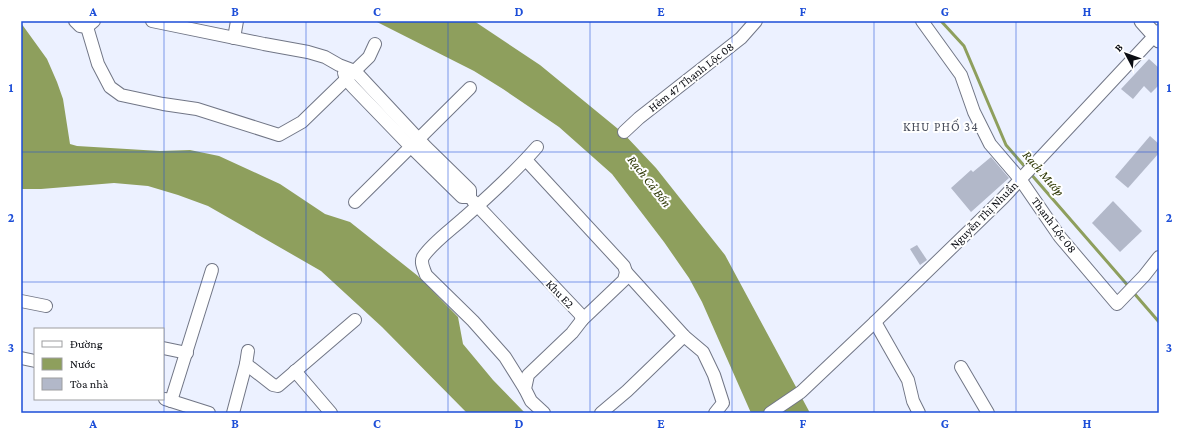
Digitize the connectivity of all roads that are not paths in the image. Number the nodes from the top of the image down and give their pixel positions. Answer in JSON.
{"nodes":[{"id":1,"x":75,"y":21,"type":"edge"},
{"id":2,"x":152,"y":21,"type":"edge"},
{"id":3,"x":237,"y":21,"type":"edge"},
{"id":4,"x":756,"y":21,"type":"edge"},
{"id":5,"x":922,"y":21,"type":"edge"},
{"id":6,"x":1142,"y":21,"type":"edge"},
{"id":7,"x":91,"y":24,"type":"edge"},
{"id":8,"x":1158,"y":35,"type":"edge"},
{"id":9,"x":234,"y":38,"type":"junction"},
{"id":10,"x":376,"y":44,"type":"dead end"},
{"id":11,"x":351,"y":75,"type":"junction"},
{"id":12,"x":470,"y":88,"type":"dead end"},
{"id":13,"x":624,"y":132,"type":"dead end"},
{"id":14,"x":414,"y":143,"type":"junction"},
{"id":15,"x":537,"y":147,"type":"dead end"},
{"id":16,"x":526,"y":160,"type":"junction"},
{"id":17,"x":1020,"y":179,"type":"junction"},
{"id":18,"x":474,"y":201,"type":"junction"},
{"id":19,"x":355,"y":202,"type":"dead end"},
{"id":20,"x":1159,"y":257,"type":"edge"},
{"id":21,"x":212,"y":270,"type":"dead end"},
{"id":22,"x":626,"y":272,"type":"junction"},
{"id":23,"x":21,"y":301,"type":"edge"},
{"id":24,"x":46,"y":306,"type":"dead end"},
{"id":25,"x":355,"y":320,"type":"dead end"},
{"id":26,"x":582,"y":320,"type":"junction"},
{"id":27,"x":875,"y":322,"type":"junction"},
{"id":28,"x":684,"y":336,"type":"junction"},
{"id":29,"x":164,"y":348,"type":"edge"},
{"id":30,"x":248,"y":351,"type":"dead end"},
{"id":31,"x":186,"y":353,"type":"junction"},
{"id":32,"x":21,"y":358,"type":"edge"},
{"id":33,"x":34,"y":362,"type":"edge"},
{"id":34,"x":246,"y":364,"type":"junction"},
{"id":35,"x":961,"y":367,"type":"dead end"},
{"id":36,"x":295,"y":370,"type":"junction"},
{"id":37,"x":525,"y":389,"type":"junction"},
{"id":38,"x":167,"y":400,"type":"edge"},
{"id":39,"x":209,"y":413,"type":"edge"},
{"id":40,"x":233,"y":413,"type":"edge"},
{"id":41,"x":331,"y":413,"type":"edge"},
{"id":42,"x":544,"y":413,"type":"edge"},
{"id":43,"x":601,"y":413,"type":"edge"},
{"id":44,"x":714,"y":413,"type":"edge"},
{"id":45,"x":770,"y":413,"type":"edge"},
{"id":46,"x":919,"y":413,"type":"edge"},
{"id":47,"x":988,"y":413,"type":"edge"}],
"edges":[{"from":1,"to":7,"type":"street"},
{"from":2,"to":9,"type":"street"},
{"from":3,"to":9,"type":"street"},
{"from":4,"to":13,"type":"street","name":"Hẻm 47 Thạnh Lộc 08"},
{"from":5,"to":17,"type":"street","name":"Thạnh Lộc 08"},
{"from":6,"to":8,"type":"main road"},
{"from":7,"to":11,"type":"street"},
{"from":8,"to":17,"type":"street","name":"Nguyễn Thị Nhuần"},
{"from":9,"to":11,"type":"street"},
{"from":10,"to":11,"type":"street"},
{"from":11,"to":14,"type":"street","name":"Khu E2"},
{"from":12,"to":14,"type":"street"},
{"from":14,"to":18,"type":"street","name":"Khu E2"},
{"from":14,"to":19,"type":"street"},
{"from":15,"to":16,"type":"street"},
{"from":16,"to":18,"type":"street"},
{"from":16,"to":22,"type":"street"},
{"from":17,"to":20,"type":"street","name":"Thạnh Lộc 08"},
{"from":17,"to":27,"type":"street","name":"Nguyễn Thị Nhuần"},
{"from":18,"to":26,"type":"street","name":"Khu E2"},
{"from":18,"to":37,"type":"street"},
{"from":21,"to":31,"type":"street"},
{"from":22,"to":26,"type":"street"},
{"from":22,"to":28,"type":"street"},
{"from":23,"to":24,"type":"street"},
{"from":25,"to":36,"type":"street"},
{"from":26,"to":37,"type":"street","name":"Khu E2"},
{"from":27,"to":45,"type":"street","name":"Nguyễn Thị Nhuần"},
{"from":27,"to":46,"type":"street"},
{"from":28,"to":43,"type":"street"},
{"from":28,"to":44,"type":"street"},
{"from":29,"to":31,"type":"street"},
{"from":30,"to":34,"type":"street"},
{"from":31,"to":38,"type":"street"},
{"from":32,"to":33,"type":"street"},
{"from":34,"to":36,"type":"street"},
{"from":34,"to":40,"type":"street"},
{"from":35,"to":47,"type":"street"},
{"from":36,"to":41,"type":"street"},
{"from":37,"to":42,"type":"street"},
{"from":38,"to":39,"type":"street"}]}
